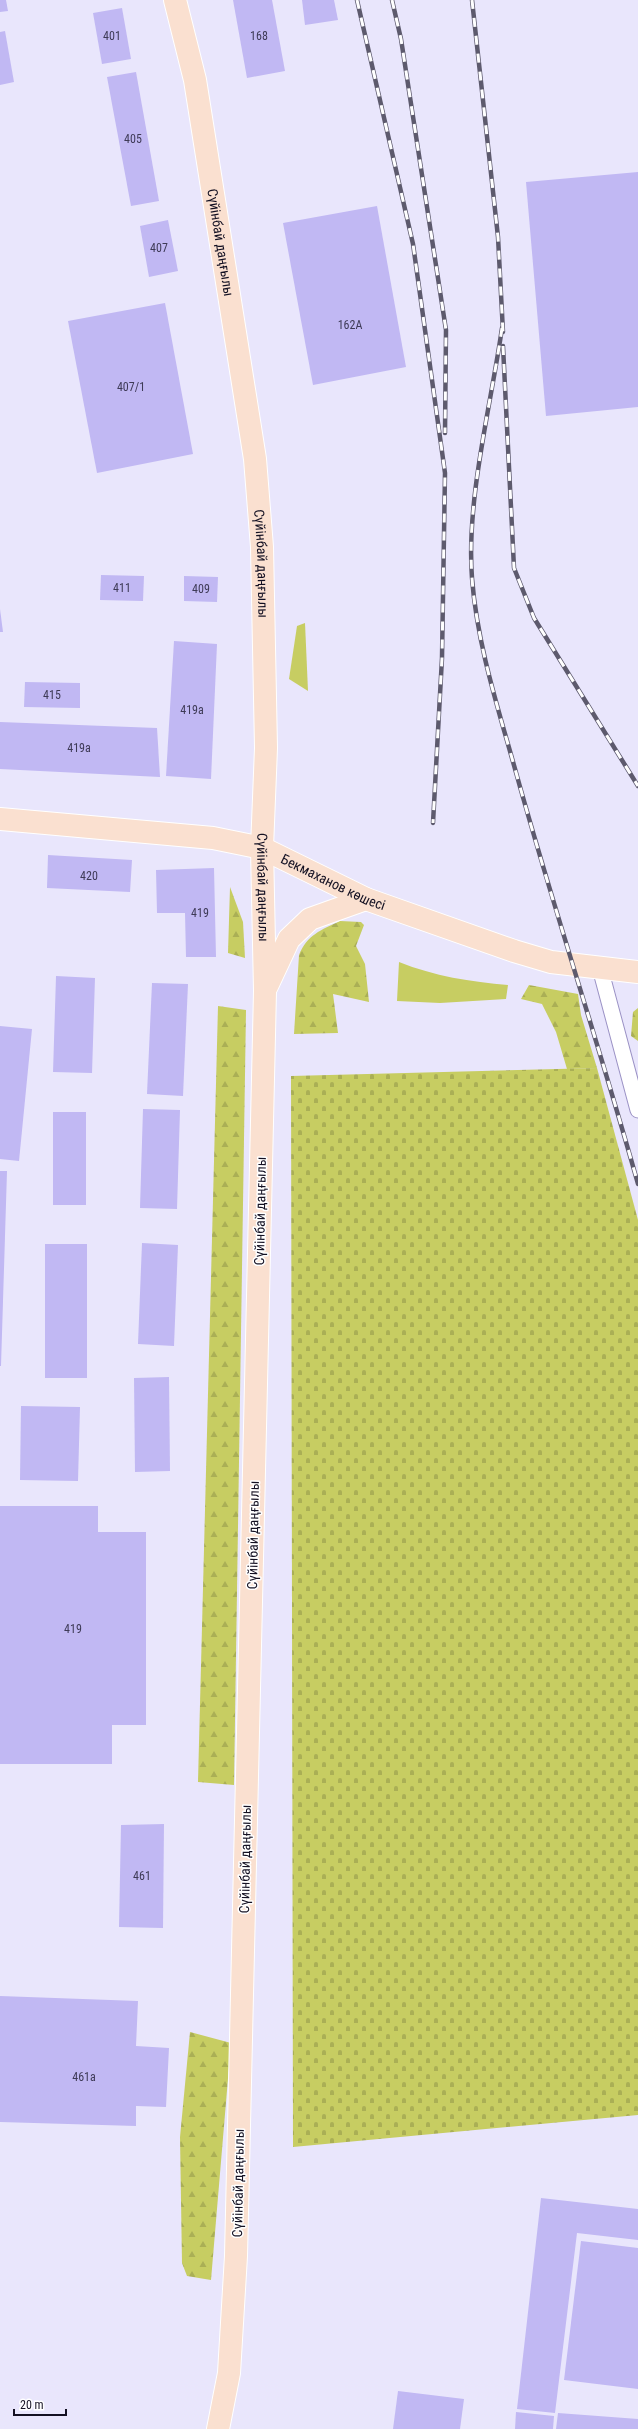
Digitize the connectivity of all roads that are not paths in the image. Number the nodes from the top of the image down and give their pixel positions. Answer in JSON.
{"nodes":[{"id":1,"x":175,"y":0,"type":"edge"},
{"id":2,"x":0,"y":819,"type":"edge"},
{"id":3,"x":262,"y":848,"type":"junction"},
{"id":4,"x":366,"y":899,"type":"junction"},
{"id":5,"x":600,"y":968,"type":"junction"},
{"id":6,"x":638,"y":972,"type":"edge"},
{"id":7,"x":265,"y":991,"type":"junction"},
{"id":8,"x":638,"y":1110,"type":"edge"},
{"id":9,"x":218,"y":2429,"type":"edge"}],
"edges":[{"from":1,"to":3,"type":"main road","name":"Сүйінбай даңғылы"},
{"from":2,"to":3,"type":"main road","name":"Бекмаханов көшесі"},
{"from":3,"to":4,"type":"main road","name":"Бекмаханов көшесі"},
{"from":3,"to":7,"type":"main road","name":"Сүйінбай даңғылы"},
{"from":4,"to":5,"type":"main road","name":"Бекмаханов көшесі"},
{"from":4,"to":7,"type":"main road"},
{"from":5,"to":6,"type":"main road","name":"Бекмаханов көшесі"},
{"from":5,"to":8,"type":"street"},
{"from":7,"to":9,"type":"main road","name":"Сүйінбай даңғылы"}]}
